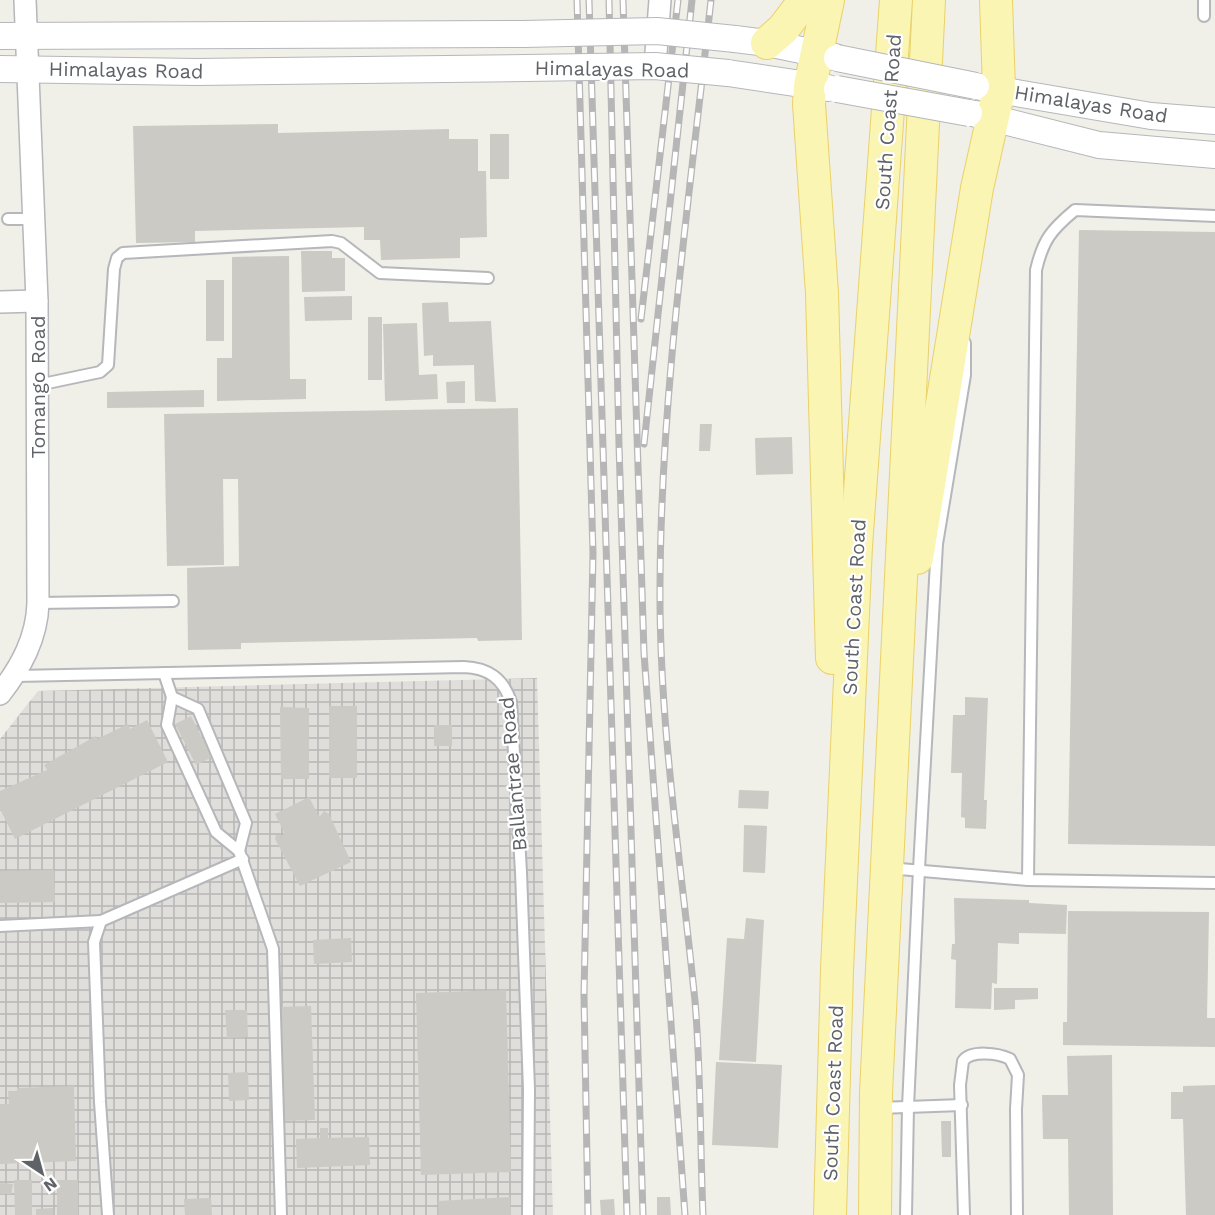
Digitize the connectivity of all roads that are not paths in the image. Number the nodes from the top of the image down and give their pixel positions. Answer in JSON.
{"nodes":[{"id":1,"x":25,"y":0,"type":"edge"},
{"id":2,"x":660,"y":0,"type":"edge"},
{"id":3,"x":805,"y":0,"type":"edge"},
{"id":4,"x":828,"y":0,"type":"edge"},
{"id":5,"x":896,"y":0,"type":"edge"},
{"id":6,"x":929,"y":0,"type":"edge"},
{"id":7,"x":996,"y":0,"type":"edge"},
{"id":8,"x":1204,"y":0,"type":"edge"},
{"id":9,"x":1203,"y":16,"type":"dead end"},
{"id":10,"x":657,"y":31,"type":"junction"},
{"id":11,"x":0,"y":36,"type":"edge"},
{"id":12,"x":28,"y":36,"type":"junction"},
{"id":13,"x":767,"y":43,"type":"junction"},
{"id":14,"x":827,"y":55,"type":"junction"},
{"id":15,"x":655,"y":66,"type":"junction"},
{"id":16,"x":0,"y":69,"type":"edge"},
{"id":17,"x":30,"y":69,"type":"junction"},
{"id":18,"x":823,"y":87,"type":"junction"},
{"id":19,"x":985,"y":102,"type":"junction"},
{"id":20,"x":1215,"y":121,"type":"edge"},
{"id":21,"x":1215,"y":155,"type":"edge"},
{"id":22,"x":1215,"y":216,"type":"edge"},
{"id":23,"x":8,"y":219,"type":"dead end"},
{"id":24,"x":35,"y":219,"type":"junction"},
{"id":25,"x":489,"y":278,"type":"dead end"},
{"id":26,"x":37,"y":301,"type":"junction"},
{"id":27,"x":0,"y":302,"type":"edge"},
{"id":28,"x":958,"y":307,"type":"junction"},
{"id":29,"x":38,"y":385,"type":"junction"},
{"id":30,"x":173,"y":601,"type":"dead end"},
{"id":31,"x":38,"y":603,"type":"junction"},
{"id":32,"x":164,"y":673,"type":"junction"},
{"id":33,"x":4,"y":688,"type":"edge"},
{"id":34,"x":896,"y":692,"type":"junction"},
{"id":35,"x":172,"y":697,"type":"junction"},
{"id":36,"x":847,"y":732,"type":"junction"},
{"id":37,"x":241,"y":855,"type":"junction"},
{"id":38,"x":888,"y":868,"type":"junction"},
{"id":39,"x":919,"y":869,"type":"junction"},
{"id":40,"x":1028,"y":880,"type":"junction"},
{"id":41,"x":1215,"y":883,"type":"edge"},
{"id":42,"x":101,"y":921,"type":"junction"},
{"id":43,"x":0,"y":926,"type":"edge"},
{"id":44,"x":883,"y":968,"type":"junction"},
{"id":45,"x":837,"y":970,"type":"junction"},
{"id":46,"x":962,"y":1105,"type":"junction"},
{"id":47,"x":908,"y":1107,"type":"junction"},
{"id":48,"x":876,"y":1108,"type":"junction"},
{"id":49,"x":108,"y":1215,"type":"edge"},
{"id":50,"x":281,"y":1215,"type":"edge"},
{"id":51,"x":528,"y":1215,"type":"edge"},
{"id":52,"x":830,"y":1215,"type":"edge"},
{"id":53,"x":875,"y":1215,"type":"edge"},
{"id":54,"x":906,"y":1215,"type":"edge"},
{"id":55,"x":964,"y":1215,"type":"edge"},
{"id":56,"x":1017,"y":1215,"type":"edge"}],
"edges":[{"from":1,"to":12,"type":"street","name":"Tomango Road"},
{"from":2,"to":10,"type":"street"},
{"from":3,"to":13,"type":"main road"},
{"from":4,"to":14,"type":"main road"},
{"from":5,"to":36,"type":"main road","name":"South Coast Road"},
{"from":6,"to":34,"type":"main road","name":"South Coast Road"},
{"from":7,"to":19,"type":"main road"},
{"from":8,"to":9,"type":"lane"},
{"from":10,"to":12,"type":"street","name":"Himalayas Road","bridge":true},
{"from":10,"to":13,"type":"street","name":"Himalayas Road","bridge":true},
{"from":10,"to":15,"type":"street"},
{"from":11,"to":12,"type":"street","name":"Himalayas Road"},
{"from":12,"to":17,"type":"street","name":"Tomango Road"},
{"from":13,"to":14,"type":"street","name":"Himalayas Road"},
{"from":14,"to":18,"type":"main road"},
{"from":14,"to":19,"type":"street","name":"Himalayas Road","bridge":true},
{"from":15,"to":17,"type":"street","name":"Himalayas Road","bridge":true},
{"from":15,"to":18,"type":"street","name":"Himalayas Road","bridge":true},
{"from":16,"to":17,"type":"street","name":"Himalayas Road"},
{"from":17,"to":24,"type":"street","name":"Tomango Road"},
{"from":18,"to":19,"type":"street","name":"Himalayas Road","bridge":true},
{"from":18,"to":36,"type":"main road"},
{"from":19,"to":20,"type":"street","name":"Himalayas Road"},
{"from":19,"to":21,"type":"street","name":"Himalayas Road"},
{"from":19,"to":28,"type":"main road"},
{"from":22,"to":40,"type":"lane"},
{"from":23,"to":24,"type":"lane"},
{"from":24,"to":26,"type":"street","name":"Tomango Road"},
{"from":25,"to":29,"type":"lane"},
{"from":26,"to":27,"type":"street"},
{"from":26,"to":29,"type":"street","name":"Tomango Road"},
{"from":28,"to":34,"type":"main road"},
{"from":28,"to":39,"type":"lane"},
{"from":29,"to":31,"type":"street","name":"Tomango Road"},
{"from":30,"to":31,"type":"lane"},
{"from":31,"to":33,"type":"street","name":"Tomango Road"},
{"from":32,"to":33,"type":"lane","name":"Ballantrae Road"},
{"from":32,"to":35,"type":"lane"},
{"from":32,"to":51,"type":"lane","name":"Ballantrae Road"},
{"from":34,"to":38,"type":"main road","name":"South Coast Road"},
{"from":35,"to":37,"type":"lane"},
{"from":35,"to":37,"type":"lane"},
{"from":36,"to":45,"type":"main road","name":"South Coast Road"},
{"from":37,"to":42,"type":"lane"},
{"from":37,"to":50,"type":"lane"},
{"from":38,"to":39,"type":"lane"},
{"from":38,"to":44,"type":"main road","name":"South Coast Road"},
{"from":39,"to":40,"type":"lane"},
{"from":39,"to":47,"type":"lane"},
{"from":40,"to":41,"type":"lane"},
{"from":42,"to":43,"type":"lane"},
{"from":42,"to":49,"type":"lane"},
{"from":44,"to":45,"type":"main road"},
{"from":44,"to":48,"type":"main road","name":"South Coast Road"},
{"from":45,"to":52,"type":"main road","name":"South Coast Road"},
{"from":46,"to":47,"type":"lane"},
{"from":46,"to":55,"type":"lane"},
{"from":46,"to":56,"type":"lane"},
{"from":47,"to":48,"type":"lane"},
{"from":47,"to":54,"type":"lane"},
{"from":48,"to":53,"type":"main road","name":"South Coast Road"}]}
